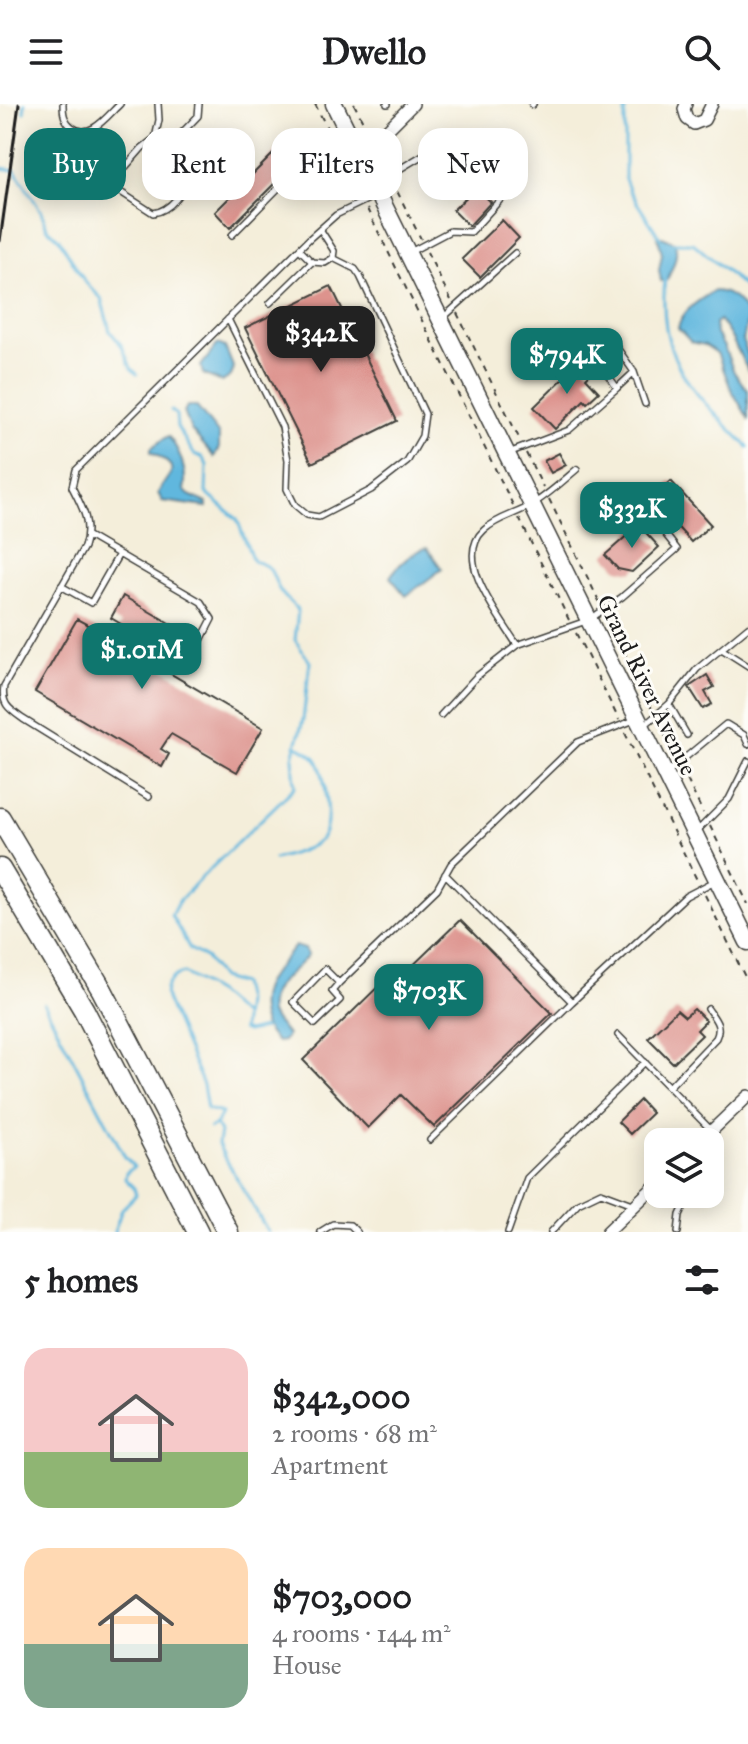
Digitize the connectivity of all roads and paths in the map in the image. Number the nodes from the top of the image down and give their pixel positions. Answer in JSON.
{"nodes":[{"id":1,"x":63,"y":104,"type":"edge"},
{"id":2,"x":120,"y":104,"type":"edge"},
{"id":3,"x":158,"y":104,"type":"edge"},
{"id":4,"x":199,"y":104,"type":"edge"},
{"id":5,"x":315,"y":104,"type":"edge"},
{"id":6,"x":334,"y":104,"type":"edge"},
{"id":7,"x":354,"y":104,"type":"edge"},
{"id":8,"x":413,"y":104,"type":"edge"},
{"id":9,"x":686,"y":104,"type":"edge"},
{"id":10,"x":712,"y":104,"type":"edge"},
{"id":11,"x":343,"y":123,"type":"junction"},
{"id":12,"x":157,"y":128,"type":"edge"},
{"id":13,"x":186,"y":128,"type":"edge"},
{"id":14,"x":327,"y":128,"type":"edge"},
{"id":15,"x":338,"y":128,"type":"edge"},
{"id":16,"x":346,"y":128,"type":"edge"},
{"id":17,"x":366,"y":128,"type":"edge"},
{"id":18,"x":389,"y":128,"type":"edge"},
{"id":19,"x":142,"y":148,"type":"edge"},
{"id":20,"x":271,"y":196,"type":"edge"},
{"id":21,"x":173,"y":200,"type":"edge"},
{"id":22,"x":362,"y":200,"type":"edge"},
{"id":23,"x":375,"y":200,"type":"edge"},
{"id":24,"x":376,"y":200,"type":"edge"},
{"id":25,"x":401,"y":200,"type":"edge"},
{"id":26,"x":500,"y":200,"type":"edge"},
{"id":27,"x":320,"y":229,"type":"junction"},
{"id":28,"x":232,"y":235,"type":"dead end"},
{"id":29,"x":424,"y":246,"type":"junction"},
{"id":30,"x":299,"y":249,"type":"junction"},
{"id":31,"x":407,"y":253,"type":"junction"},
{"id":32,"x":515,"y":253,"type":"dead end"},
{"id":33,"x":333,"y":258,"type":"junction"},
{"id":34,"x":312,"y":262,"type":"junction"},
{"id":35,"x":270,"y":303,"type":"dead end"},
{"id":36,"x":454,"y":308,"type":"junction"},
{"id":37,"x":228,"y":319,"type":"junction"},
{"id":38,"x":440,"y":320,"type":"junction"},
{"id":39,"x":634,"y":372,"type":"junction"},
{"id":40,"x":617,"y":388,"type":"junction"},
{"id":41,"x":645,"y":404,"type":"dead end"},
{"id":42,"x":519,"y":438,"type":"dead end"},
{"id":43,"x":506,"y":454,"type":"junction"},
{"id":44,"x":528,"y":456,"type":"dead end"},
{"id":45,"x":577,"y":469,"type":"dead end"},
{"id":46,"x":546,"y":494,"type":"junction"},
{"id":47,"x":524,"y":508,"type":"junction"},
{"id":48,"x":654,"y":520,"type":"dead end"},
{"id":49,"x":88,"y":536,"type":"junction"},
{"id":50,"x":119,"y":554,"type":"junction"},
{"id":51,"x":61,"y":586,"type":"junction"},
{"id":52,"x":603,"y":609,"type":"junction"},
{"id":53,"x":589,"y":620,"type":"junction"},
{"id":54,"x":572,"y":625,"type":"junction"},
{"id":55,"x":748,"y":627,"type":"edge"},
{"id":56,"x":517,"y":645,"type":"junction"},
{"id":57,"x":196,"y":650,"type":"dead end"},
{"id":58,"x":723,"y":650,"type":"junction"},
{"id":59,"x":748,"y":666,"type":"edge"},
{"id":60,"x":669,"y":704,"type":"junction"},
{"id":61,"x":441,"y":715,"type":"dead end"},
{"id":62,"x":656,"y":716,"type":"junction"},
{"id":63,"x":640,"y":723,"type":"junction"},
{"id":64,"x":621,"y":725,"type":"junction"},
{"id":65,"x":687,"y":735,"type":"dead end"},
{"id":66,"x":748,"y":744,"type":"edge"},
{"id":67,"x":748,"y":761,"type":"edge"},
{"id":68,"x":679,"y":763,"type":"junction"},
{"id":69,"x":665,"y":774,"type":"junction"},
{"id":70,"x":149,"y":797,"type":"dead end"},
{"id":71,"x":0,"y":818,"type":"edge"},
{"id":72,"x":707,"y":821,"type":"junction"},
{"id":73,"x":694,"y":833,"type":"junction"},
{"id":74,"x":0,"y":869,"type":"edge"},
{"id":75,"x":445,"y":874,"type":"junction"},
{"id":76,"x":717,"y":880,"type":"junction"},
{"id":77,"x":701,"y":888,"type":"junction"},
{"id":78,"x":748,"y":904,"type":"edge"},
{"id":79,"x":743,"y":921,"type":"edge"},
{"id":80,"x":748,"y":942,"type":"edge"},
{"id":81,"x":339,"y":983,"type":"junction"},
{"id":82,"x":748,"y":983,"type":"edge"},
{"id":83,"x":572,"y":1002,"type":"junction"},
{"id":84,"x":708,"y":1009,"type":"dead end"},
{"id":85,"x":618,"y":1035,"type":"dead end"},
{"id":86,"x":645,"y":1062,"type":"junction"},
{"id":87,"x":669,"y":1087,"type":"junction"},
{"id":88,"x":748,"y":1096,"type":"edge"},
{"id":89,"x":709,"y":1128,"type":"edge"},
{"id":90,"x":715,"y":1128,"type":"edge"},
{"id":91,"x":430,"y":1140,"type":"dead end"},
{"id":92,"x":644,"y":1196,"type":"edge"},
{"id":93,"x":635,"y":1205,"type":"junction"},
{"id":94,"x":683,"y":1208,"type":"edge"},
{"id":95,"x":198,"y":1232,"type":"edge"},
{"id":96,"x":228,"y":1232,"type":"edge"},
{"id":97,"x":320,"y":1232,"type":"edge"},
{"id":98,"x":357,"y":1232,"type":"edge"},
{"id":99,"x":508,"y":1232,"type":"edge"},
{"id":100,"x":551,"y":1232,"type":"edge"},
{"id":101,"x":607,"y":1232,"type":"edge"},
{"id":102,"x":678,"y":1232,"type":"edge"}],
"edges":[{"from":1,"to":2,"type":"lane"},
{"from":3,"to":12,"type":"lane"},
{"from":4,"to":13,"type":"lane"},
{"from":5,"to":14,"type":"path"},
{"from":6,"to":11,"type":"main road","name":"Grand River Avenue"},
{"from":7,"to":17,"type":"path"},
{"from":8,"to":18,"type":"street"},
{"from":9,"to":10,"type":"street"},
{"from":11,"to":15,"type":"lane"},
{"from":11,"to":16,"type":"main road","name":"Grand River Avenue"},
{"from":19,"to":21,"type":"lane"},
{"from":20,"to":28,"type":"lane"},
{"from":22,"to":27,"type":"lane"},
{"from":23,"to":47,"type":"path"},
{"from":24,"to":31,"type":"main road","name":"Grand River Avenue"},
{"from":25,"to":29,"type":"path"},
{"from":26,"to":29,"type":"lane"},
{"from":27,"to":30,"type":"lane"},
{"from":27,"to":33,"type":"lane"},
{"from":29,"to":31,"type":"lane"},
{"from":29,"to":36,"type":"path"},
{"from":30,"to":34,"type":"lane"},
{"from":30,"to":37,"type":"lane"},
{"from":31,"to":38,"type":"main road","name":"Grand River Avenue"},
{"from":32,"to":36,"type":"lane"},
{"from":33,"to":34,"type":"lane"},
{"from":33,"to":37,"type":"lane"},
{"from":34,"to":35,"type":"lane"},
{"from":36,"to":38,"type":"lane"},
{"from":36,"to":42,"type":"path"},
{"from":37,"to":49,"type":"lane"},
{"from":38,"to":43,"type":"main road","name":"Grand River Avenue"},
{"from":39,"to":40,"type":"lane"},
{"from":39,"to":40,"type":"lane"},
{"from":39,"to":41,"type":"lane"},
{"from":40,"to":43,"type":"lane"},
{"from":43,"to":47,"type":"main road","name":"Grand River Avenue"},
{"from":44,"to":46,"type":"path"},
{"from":45,"to":46,"type":"lane"},
{"from":46,"to":47,"type":"lane"},
{"from":46,"to":52,"type":"path"},
{"from":47,"to":53,"type":"main road","name":"Grand River Avenue"},
{"from":47,"to":54,"type":"path"},
{"from":47,"to":56,"type":"lane"},
{"from":48,"to":52,"type":"lane"},
{"from":49,"to":50,"type":"lane"},
{"from":49,"to":51,"type":"lane"},
{"from":50,"to":51,"type":"lane"},
{"from":50,"to":57,"type":"lane"},
{"from":51,"to":70,"type":"lane"},
{"from":52,"to":53,"type":"lane"},
{"from":52,"to":62,"type":"path"},
{"from":53,"to":54,"type":"lane"},
{"from":53,"to":63,"type":"main road","name":"Grand River Avenue"},
{"from":54,"to":56,"type":"lane"},
{"from":54,"to":64,"type":"path"},
{"from":55,"to":58,"type":"lane"},
{"from":56,"to":61,"type":"lane"},
{"from":58,"to":59,"type":"lane"},
{"from":58,"to":60,"type":"lane"},
{"from":60,"to":62,"type":"lane"},
{"from":60,"to":65,"type":"lane"},
{"from":62,"to":63,"type":"lane"},
{"from":62,"to":68,"type":"path"},
{"from":63,"to":64,"type":"lane"},
{"from":63,"to":69,"type":"main road","name":"Grand River Avenue"},
{"from":64,"to":75,"type":"lane"},
{"from":64,"to":77,"type":"path"},
{"from":66,"to":68,"type":"lane"},
{"from":67,"to":72,"type":"lane"},
{"from":68,"to":69,"type":"lane"},
{"from":68,"to":72,"type":"path"},
{"from":69,"to":73,"type":"main road","name":"Grand River Avenue"},
{"from":71,"to":96,"type":"highway"},
{"from":72,"to":73,"type":"lane"},
{"from":72,"to":78,"type":"path"},
{"from":73,"to":76,"type":"main road","name":"Grand River Avenue"},
{"from":74,"to":95,"type":"highway"},
{"from":75,"to":81,"type":"lane"},
{"from":75,"to":83,"type":"lane"},
{"from":76,"to":77,"type":"lane"},
{"from":76,"to":79,"type":"main road","name":"Grand River Avenue"},
{"from":77,"to":82,"type":"path"},
{"from":77,"to":83,"type":"lane"},
{"from":79,"to":80,"type":"main road","name":"Grand River Avenue"},
{"from":81,"to":81,"type":"lane"},
{"from":83,"to":91,"type":"lane"},
{"from":84,"to":87,"type":"lane"},
{"from":85,"to":86,"type":"lane"},
{"from":86,"to":87,"type":"lane"},
{"from":86,"to":99,"type":"lane"},
{"from":87,"to":89,"type":"lane"},
{"from":88,"to":90,"type":"street"},
{"from":92,"to":93,"type":"street"},
{"from":93,"to":100,"type":"lane"},
{"from":93,"to":101,"type":"street"},
{"from":94,"to":102,"type":"lane"},
{"from":97,"to":98,"type":"lane"}]}
